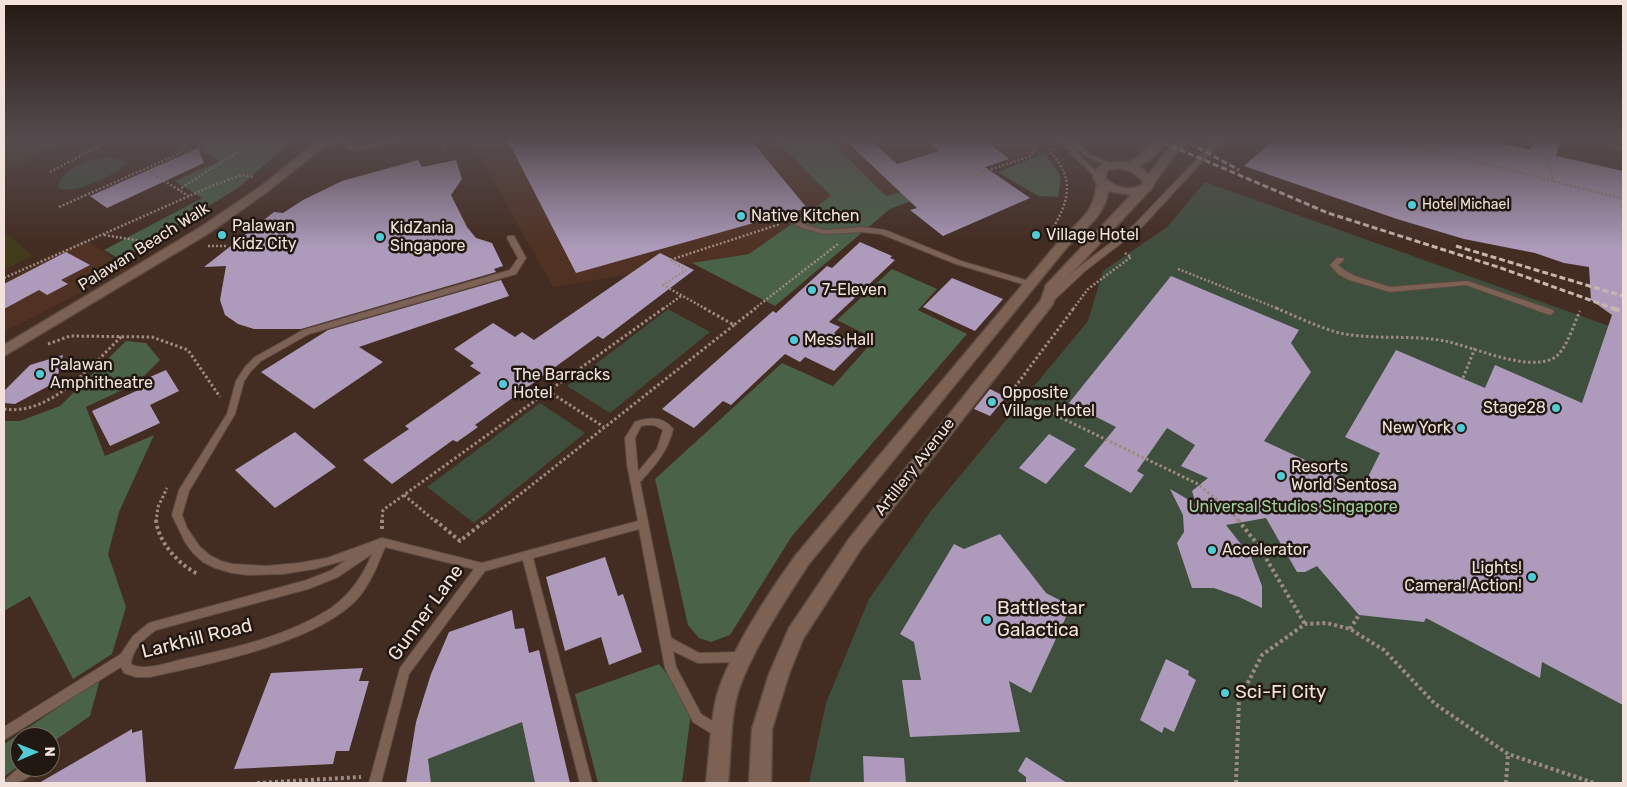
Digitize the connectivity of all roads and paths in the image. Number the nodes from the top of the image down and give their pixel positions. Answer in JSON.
{"nodes":[{"id":1,"x":135,"y":176,"type":"edge"},
{"id":2,"x":155,"y":176,"type":"edge"},
{"id":3,"x":200,"y":176,"type":"edge"},
{"id":4,"x":281,"y":176,"type":"edge"},
{"id":5,"x":1065,"y":176,"type":"edge"},
{"id":6,"x":1097,"y":176,"type":"edge"},
{"id":7,"x":1101,"y":176,"type":"edge"},
{"id":8,"x":1145,"y":176,"type":"edge"},
{"id":9,"x":1154,"y":176,"type":"edge"},
{"id":10,"x":1186,"y":176,"type":"edge"},
{"id":11,"x":1530,"y":176,"type":"edge"},
{"id":12,"x":1552,"y":176,"type":"edge"},
{"id":13,"x":259,"y":177,"type":"dead end"},
{"id":14,"x":1101,"y":180,"type":"junction"},
{"id":15,"x":1554,"y":182,"type":"junction"},
{"id":16,"x":1146,"y":187,"type":"junction"},
{"id":17,"x":178,"y":190,"type":"junction"},
{"id":18,"x":190,"y":197,"type":"junction"},
{"id":19,"x":1623,"y":199,"type":"edge"},
{"id":20,"x":59,"y":207,"type":"dead end"},
{"id":21,"x":793,"y":220,"type":"joint"},
{"id":22,"x":854,"y":232,"type":"junction"},
{"id":23,"x":104,"y":235,"type":"junction"},
{"id":24,"x":1048,"y":235,"type":"dead end"},
{"id":25,"x":511,"y":238,"type":"dead end"},
{"id":26,"x":158,"y":244,"type":"dead end"},
{"id":27,"x":1112,"y":246,"type":"junction"},
{"id":28,"x":1340,"y":260,"type":"dead end"},
{"id":29,"x":1178,"y":269,"type":"dead end"},
{"id":30,"x":4,"y":278,"type":"edge"},
{"id":31,"x":1030,"y":284,"type":"junction"},
{"id":32,"x":681,"y":296,"type":"junction"},
{"id":33,"x":1048,"y":301,"type":"junction"},
{"id":34,"x":1550,"y":312,"type":"dead end"},
{"id":35,"x":1580,"y":312,"type":"dead end"},
{"id":36,"x":734,"y":325,"type":"junction"},
{"id":37,"x":124,"y":335,"type":"junction"},
{"id":38,"x":41,"y":346,"type":"dead end"},
{"id":39,"x":1475,"y":348,"type":"junction"},
{"id":40,"x":188,"y":350,"type":"dead end"},
{"id":41,"x":4,"y":351,"type":"edge"},
{"id":42,"x":1463,"y":378,"type":"dead end"},
{"id":43,"x":1015,"y":387,"type":"dead end"},
{"id":44,"x":548,"y":391,"type":"junction"},
{"id":45,"x":4,"y":409,"type":"edge"},
{"id":46,"x":1047,"y":411,"type":"dead end"},
{"id":47,"x":604,"y":427,"type":"junction"},
{"id":48,"x":635,"y":482,"type":"junction"},
{"id":49,"x":404,"y":495,"type":"junction"},
{"id":50,"x":642,"y":524,"type":"junction"},
{"id":51,"x":382,"y":542,"type":"junction"},
{"id":52,"x":527,"y":554,"type":"junction"},
{"id":53,"x":482,"y":567,"type":"junction"},
{"id":54,"x":1359,"y":615,"type":"dead end"},
{"id":55,"x":1305,"y":624,"type":"junction"},
{"id":56,"x":1350,"y":629,"type":"junction"},
{"id":57,"x":666,"y":641,"type":"junction"},
{"id":58,"x":744,"y":657,"type":"junction"},
{"id":59,"x":125,"y":658,"type":"junction"},
{"id":60,"x":721,"y":733,"type":"junction"},
{"id":61,"x":4,"y":734,"type":"edge"},
{"id":62,"x":1508,"y":754,"type":"junction"},
{"id":63,"x":375,"y":779,"type":"edge"},
{"id":64,"x":257,"y":783,"type":"edge"},
{"id":65,"x":586,"y":783,"type":"edge"},
{"id":66,"x":717,"y":783,"type":"edge"},
{"id":67,"x":760,"y":783,"type":"edge"},
{"id":68,"x":1236,"y":783,"type":"edge"},
{"id":69,"x":1506,"y":783,"type":"edge"},
{"id":70,"x":1594,"y":783,"type":"edge"}],
"edges":[{"from":1,"to":20,"type":"path"},
{"from":2,"to":17,"type":"path"},
{"from":3,"to":17,"type":"path"},
{"from":4,"to":41,"type":"street","name":"Palawan Beach Walk"},
{"from":5,"to":24,"type":"path"},
{"from":6,"to":14,"type":"lane"},
{"from":7,"to":14,"type":"street"},
{"from":8,"to":16,"type":"street"},
{"from":9,"to":16,"type":"street","name":"Artillery Avenue"},
{"from":10,"to":27,"type":"lane"},
{"from":11,"to":15,"type":"path"},
{"from":12,"to":15,"type":"path"},
{"from":13,"to":18,"type":"path"},
{"from":14,"to":16,"type":"street"},
{"from":14,"to":31,"type":"street","name":"Artillery Avenue"},
{"from":15,"to":19,"type":"path"},
{"from":16,"to":33,"type":"street","name":"Artillery Avenue"},
{"from":17,"to":18,"type":"path"},
{"from":18,"to":23,"type":"path"},
{"from":21,"to":22,"type":"lane"},
{"from":21,"to":32,"type":"path"},
{"from":22,"to":31,"type":"lane"},
{"from":22,"to":36,"type":"path"},
{"from":23,"to":26,"type":"path"},
{"from":23,"to":30,"type":"path"},
{"from":25,"to":51,"type":"lane"},
{"from":27,"to":33,"type":"lane"},
{"from":27,"to":43,"type":"path"},
{"from":28,"to":34,"type":"lane"},
{"from":29,"to":39,"type":"path"},
{"from":31,"to":58,"type":"street","name":"Artillery Avenue"},
{"from":32,"to":36,"type":"path"},
{"from":32,"to":44,"type":"path"},
{"from":33,"to":67,"type":"street","name":"Artillery Avenue"},
{"from":35,"to":39,"type":"path"},
{"from":36,"to":47,"type":"path"},
{"from":37,"to":38,"type":"path"},
{"from":37,"to":40,"type":"path"},
{"from":37,"to":45,"type":"path"},
{"from":39,"to":42,"type":"path"},
{"from":44,"to":47,"type":"path"},
{"from":44,"to":49,"type":"path"},
{"from":46,"to":55,"type":"path"},
{"from":47,"to":49,"type":"path"},
{"from":48,"to":48,"type":"lane"},
{"from":48,"to":50,"type":"lane"},
{"from":49,"to":51,"type":"path"},
{"from":50,"to":52,"type":"lane","name":"Gunner Lane"},
{"from":50,"to":57,"type":"lane"},
{"from":51,"to":53,"type":"lane"},
{"from":51,"to":59,"type":"lane","name":"Larkhill Road"},
{"from":51,"to":59,"type":"lane","name":"Larkhill Road"},
{"from":52,"to":53,"type":"lane","name":"Gunner Lane"},
{"from":52,"to":65,"type":"lane"},
{"from":53,"to":63,"type":"lane","name":"Gunner Lane"},
{"from":54,"to":56,"type":"path"},
{"from":55,"to":56,"type":"path"},
{"from":55,"to":68,"type":"path"},
{"from":56,"to":62,"type":"path"},
{"from":57,"to":58,"type":"lane"},
{"from":57,"to":60,"type":"lane"},
{"from":58,"to":60,"type":"street","name":"Artillery Avenue"},
{"from":59,"to":61,"type":"lane"},
{"from":60,"to":66,"type":"street","name":"Artillery Avenue"},
{"from":62,"to":69,"type":"path"},
{"from":62,"to":70,"type":"path"},
{"from":63,"to":64,"type":"path"}]}
